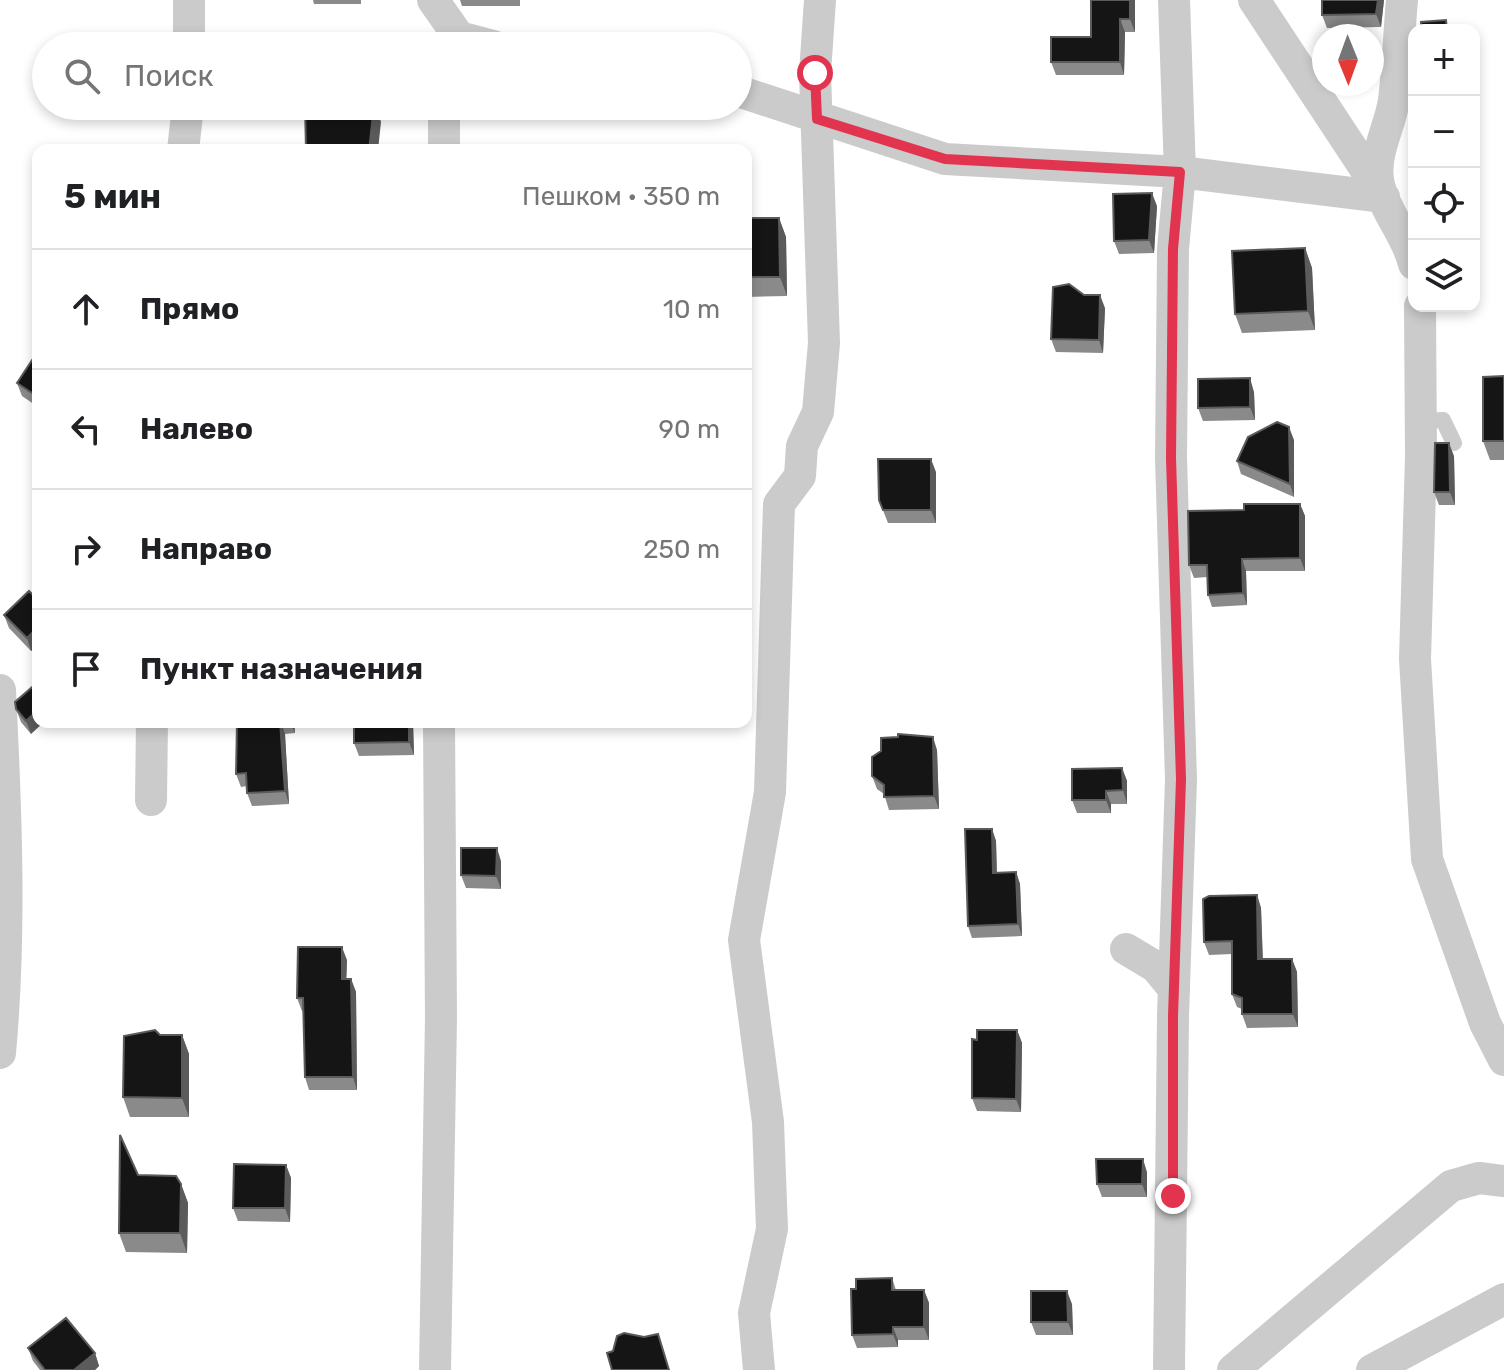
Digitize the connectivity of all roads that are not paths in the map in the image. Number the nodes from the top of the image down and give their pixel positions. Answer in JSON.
{"nodes":[{"id":1,"x":189,"y":0,"type":"edge"},
{"id":2,"x":820,"y":0,"type":"edge"},
{"id":3,"x":1174,"y":0,"type":"edge"},
{"id":4,"x":1254,"y":0,"type":"edge"},
{"id":5,"x":1402,"y":0,"type":"edge"},
{"id":6,"x":441,"y":16,"type":"edge"},
{"id":7,"x":189,"y":32,"type":"edge"},
{"id":8,"x":455,"y":32,"type":"edge"},
{"id":9,"x":752,"y":96,"type":"edge"},
{"id":10,"x":817,"y":119,"type":"junction"},
{"id":11,"x":186,"y":120,"type":"edge"},
{"id":12,"x":444,"y":120,"type":"edge"},
{"id":13,"x":184,"y":144,"type":"edge"},
{"id":14,"x":444,"y":144,"type":"edge"},
{"id":15,"x":1180,"y":172,"type":"junction"},
{"id":16,"x":1384,"y":197,"type":"junction"},
{"id":17,"x":1408,"y":242,"type":"edge"},
{"id":18,"x":1420,"y":312,"type":"edge"},
{"id":19,"x":1421,"y":421,"type":"junction"},
{"id":20,"x":1454,"y":443,"type":"dead end"},
{"id":21,"x":0,"y":690,"type":"edge"},
{"id":22,"x":152,"y":728,"type":"edge"},
{"id":23,"x":439,"y":728,"type":"edge"},
{"id":24,"x":151,"y":800,"type":"dead end"},
{"id":25,"x":1126,"y":949,"type":"dead end"},
{"id":26,"x":1174,"y":989,"type":"junction"},
{"id":27,"x":0,"y":1053,"type":"edge"},
{"id":28,"x":1504,"y":1060,"type":"edge"},
{"id":29,"x":1504,"y":1181,"type":"edge"},
{"id":30,"x":1504,"y":1299,"type":"edge"},
{"id":31,"x":435,"y":1370,"type":"edge"},
{"id":32,"x":759,"y":1370,"type":"edge"},
{"id":33,"x":1169,"y":1370,"type":"edge"},
{"id":34,"x":1233,"y":1370,"type":"edge"},
{"id":35,"x":1372,"y":1370,"type":"edge"}],
"edges":[{"from":1,"to":7,"type":"street"},
{"from":2,"to":10,"type":"street"},
{"from":3,"to":15,"type":"street"},
{"from":4,"to":16,"type":"street"},
{"from":5,"to":16,"type":"street"},
{"from":6,"to":8,"type":"street"},
{"from":9,"to":10,"type":"street"},
{"from":10,"to":15,"type":"street"},
{"from":10,"to":32,"type":"street"},
{"from":11,"to":13,"type":"street"},
{"from":12,"to":14,"type":"street"},
{"from":15,"to":16,"type":"street"},
{"from":15,"to":26,"type":"street"},
{"from":16,"to":17,"type":"street"},
{"from":18,"to":19,"type":"street"},
{"from":19,"to":20,"type":"lane"},
{"from":19,"to":28,"type":"street"},
{"from":21,"to":27,"type":"street"},
{"from":22,"to":24,"type":"street"},
{"from":23,"to":31,"type":"street"},
{"from":25,"to":26,"type":"street"},
{"from":26,"to":33,"type":"street"},
{"from":29,"to":34,"type":"street"},
{"from":30,"to":35,"type":"street"}]}
